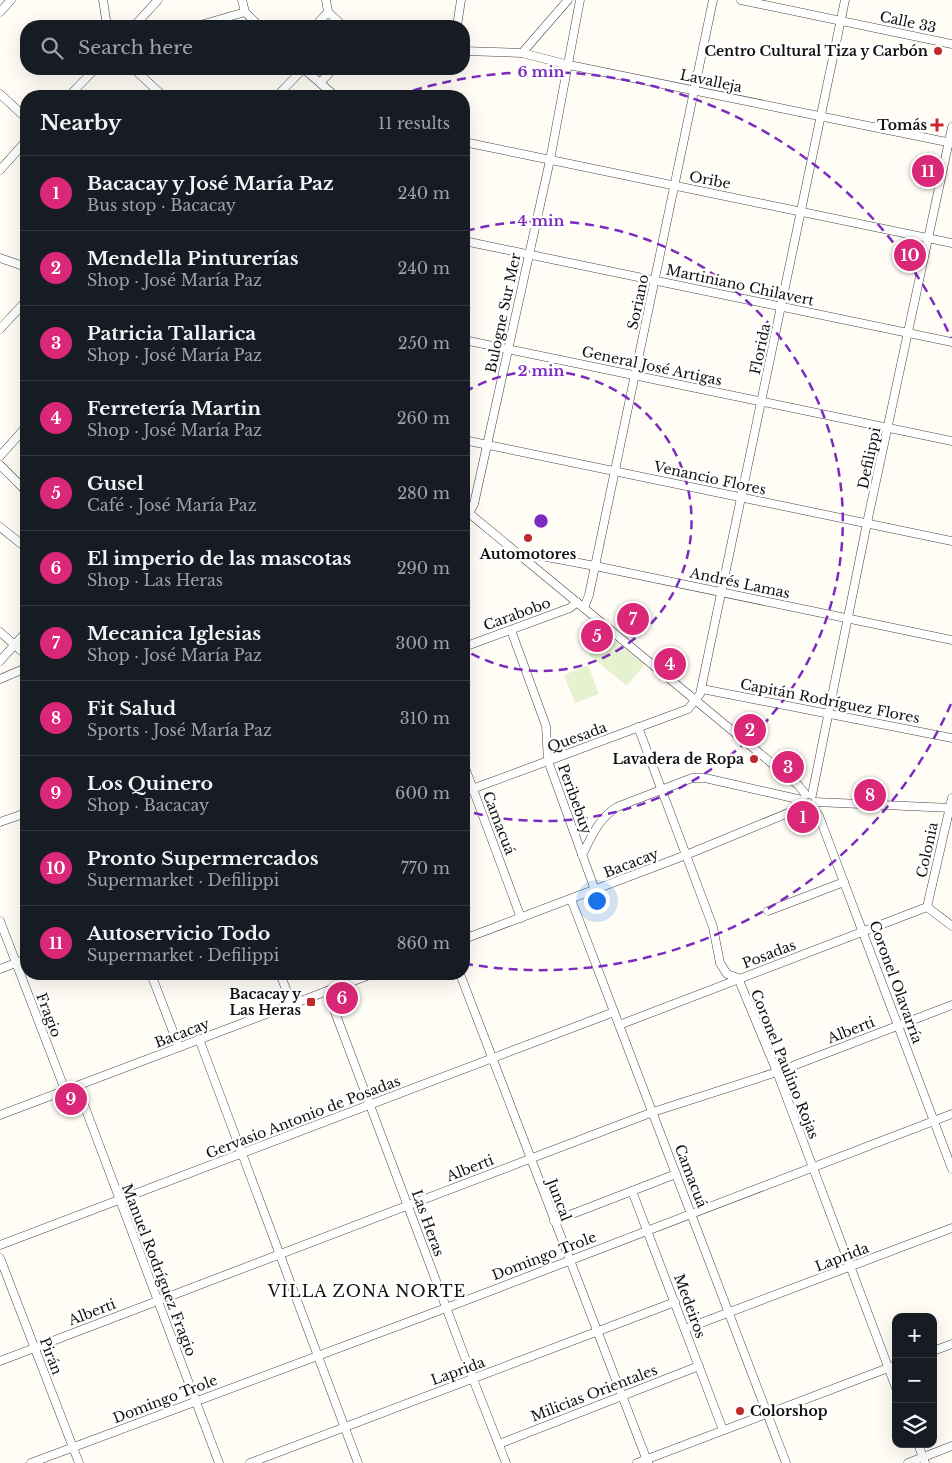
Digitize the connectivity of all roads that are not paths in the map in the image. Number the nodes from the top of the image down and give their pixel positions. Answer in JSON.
{"nodes":[{"id":1,"x":11,"y":0,"type":"edge"},
{"id":2,"x":103,"y":0,"type":"edge"},
{"id":3,"x":158,"y":0,"type":"edge"},
{"id":4,"x":242,"y":0,"type":"edge"},
{"id":5,"x":326,"y":0,"type":"edge"},
{"id":6,"x":461,"y":0,"type":"edge"},
{"id":7,"x":568,"y":0,"type":"edge"},
{"id":8,"x":580,"y":0,"type":"edge"},
{"id":9,"x":714,"y":0,"type":"edge"},
{"id":10,"x":741,"y":0,"type":"edge"},
{"id":11,"x":845,"y":0,"type":"edge"},
{"id":12,"x":0,"y":12,"type":"edge"},
{"id":13,"x":246,"y":12,"type":"junction"},
{"id":14,"x":328,"y":12,"type":"junction"},
{"id":15,"x":106,"y":20,"type":"edge"},
{"id":16,"x":140,"y":20,"type":"edge"},
{"id":17,"x":218,"y":20,"type":"edge"},
{"id":18,"x":253,"y":20,"type":"edge"},
{"id":19,"x":321,"y":20,"type":"edge"},
{"id":20,"x":337,"y":20,"type":"edge"},
{"id":21,"x":459,"y":20,"type":"edge"},
{"id":22,"x":841,"y":21,"type":"junction"},
{"id":23,"x":952,"y":44,"type":"edge"},
{"id":24,"x":470,"y":50,"type":"edge"},
{"id":25,"x":522,"y":53,"type":"junction"},
{"id":26,"x":569,"y":65,"type":"junction"},
{"id":27,"x":89,"y":75,"type":"edge"},
{"id":28,"x":140,"y":75,"type":"edge"},
{"id":29,"x":298,"y":75,"type":"edge"},
{"id":30,"x":311,"y":75,"type":"edge"},
{"id":31,"x":327,"y":75,"type":"edge"},
{"id":32,"x":320,"y":83,"type":"junction"},
{"id":33,"x":75,"y":90,"type":"edge"},
{"id":34,"x":157,"y":90,"type":"edge"},
{"id":35,"x":283,"y":90,"type":"edge"},
{"id":36,"x":328,"y":90,"type":"edge"},
{"id":37,"x":695,"y":90,"type":"junction"},
{"id":38,"x":0,"y":94,"type":"edge"},
{"id":39,"x":20,"y":112,"type":"edge"},
{"id":40,"x":822,"y":117,"type":"junction"},
{"id":41,"x":952,"y":127,"type":"edge"},
{"id":42,"x":470,"y":143,"type":"edge"},
{"id":43,"x":951,"y":143,"type":"edge"},
{"id":44,"x":20,"y":148,"type":"edge"},
{"id":45,"x":550,"y":160,"type":"junction"},
{"id":46,"x":0,"y":170,"type":"edge"},
{"id":47,"x":675,"y":186,"type":"junction"},
{"id":48,"x":802,"y":212,"type":"junction"},
{"id":49,"x":929,"y":238,"type":"junction"},
{"id":50,"x":470,"y":242,"type":"edge"},
{"id":51,"x":952,"y":243,"type":"edge"},
{"id":52,"x":529,"y":254,"type":"junction"},
{"id":53,"x":0,"y":258,"type":"edge"},
{"id":54,"x":20,"y":265,"type":"edge"},
{"id":55,"x":655,"y":280,"type":"junction"},
{"id":56,"x":20,"y":307,"type":"edge"},
{"id":57,"x":782,"y":307,"type":"junction"},
{"id":58,"x":0,"y":329,"type":"edge"},
{"id":59,"x":909,"y":333,"type":"junction"},
{"id":60,"x":470,"y":341,"type":"edge"},
{"id":61,"x":952,"y":342,"type":"edge"},
{"id":62,"x":508,"y":349,"type":"junction"},
{"id":63,"x":635,"y":375,"type":"junction"},
{"id":64,"x":761,"y":402,"type":"junction"},
{"id":65,"x":888,"y":428,"type":"junction"},
{"id":66,"x":20,"y":434,"type":"edge"},
{"id":67,"x":470,"y":441,"type":"edge"},
{"id":68,"x":952,"y":441,"type":"edge"},
{"id":69,"x":487,"y":445,"type":"junction"},
{"id":70,"x":0,"y":456,"type":"edge"},
{"id":71,"x":0,"y":465,"type":"edge"},
{"id":72,"x":615,"y":471,"type":"junction"},
{"id":73,"x":20,"y":485,"type":"edge"},
{"id":74,"x":742,"y":498,"type":"junction"},
{"id":75,"x":470,"y":508,"type":"edge"},
{"id":76,"x":470,"y":514,"type":"edge"},
{"id":77,"x":867,"y":524,"type":"junction"},
{"id":78,"x":0,"y":527,"type":"edge"},
{"id":79,"x":952,"y":541,"type":"edge"},
{"id":80,"x":20,"y":543,"type":"edge"},
{"id":81,"x":521,"y":555,"type":"junction"},
{"id":82,"x":595,"y":566,"type":"junction"},
{"id":83,"x":723,"y":592,"type":"junction"},
{"id":84,"x":577,"y":602,"type":"junction"},
{"id":85,"x":584,"y":608,"type":"junction"},
{"id":86,"x":849,"y":618,"type":"junction"},
{"id":87,"x":511,"y":630,"type":"junction"},
{"id":88,"x":0,"y":632,"type":"edge"},
{"id":89,"x":20,"y":639,"type":"edge"},
{"id":90,"x":952,"y":640,"type":"edge"},
{"id":91,"x":15,"y":645,"type":"junction"},
{"id":92,"x":470,"y":645,"type":"edge"},
{"id":93,"x":20,"y":650,"type":"edge"},
{"id":94,"x":0,"y":661,"type":"edge"},
{"id":95,"x":20,"y":671,"type":"edge"},
{"id":96,"x":0,"y":679,"type":"edge"},
{"id":97,"x":702,"y":689,"type":"junction"},
{"id":98,"x":696,"y":701,"type":"junction"},
{"id":99,"x":829,"y":713,"type":"junction"},
{"id":100,"x":638,"y":727,"type":"junction"},
{"id":101,"x":952,"y":738,"type":"edge"},
{"id":102,"x":548,"y":761,"type":"junction"},
{"id":103,"x":470,"y":781,"type":"edge"},
{"id":104,"x":473,"y":789,"type":"junction"},
{"id":105,"x":470,"y":790,"type":"edge"},
{"id":106,"x":661,"y":790,"type":"junction"},
{"id":107,"x":952,"y":798,"type":"edge"},
{"id":108,"x":809,"y":801,"type":"junction"},
{"id":109,"x":951,"y":807,"type":"edge"},
{"id":110,"x":20,"y":814,"type":"edge"},
{"id":111,"x":0,"y":822,"type":"edge"},
{"id":112,"x":582,"y":855,"type":"junction"},
{"id":113,"x":686,"y":855,"type":"junction"},
{"id":114,"x":844,"y":882,"type":"junction"},
{"id":115,"x":595,"y":890,"type":"junction"},
{"id":116,"x":571,"y":899,"type":"junction"},
{"id":117,"x":927,"y":907,"type":"junction"},
{"id":118,"x":768,"y":911,"type":"dead end"},
{"id":119,"x":521,"y":918,"type":"junction"},
{"id":120,"x":0,"y":921,"type":"edge"},
{"id":121,"x":952,"y":926,"type":"edge"},
{"id":122,"x":863,"y":931,"type":"junction"},
{"id":123,"x":470,"y":937,"type":"edge"},
{"id":124,"x":20,"y":961,"type":"edge"},
{"id":125,"x":16,"y":963,"type":"junction"},
{"id":126,"x":0,"y":969,"type":"edge"},
{"id":127,"x":20,"y":973,"type":"edge"},
{"id":128,"x":738,"y":978,"type":"junction"},
{"id":129,"x":23,"y":980,"type":"edge"},
{"id":130,"x":153,"y":980,"type":"edge"},
{"id":131,"x":282,"y":980,"type":"edge"},
{"id":132,"x":356,"y":980,"type":"edge"},
{"id":133,"x":462,"y":980,"type":"edge"},
{"id":134,"x":327,"y":991,"type":"junction"},
{"id":135,"x":292,"y":1004,"type":"junction"},
{"id":136,"x":952,"y":1005,"type":"edge"},
{"id":137,"x":614,"y":1012,"type":"junction"},
{"id":138,"x":619,"y":1025,"type":"junction"},
{"id":139,"x":898,"y":1026,"type":"junction"},
{"id":140,"x":199,"y":1040,"type":"junction"},
{"id":141,"x":180,"y":1047,"type":"junction"},
{"id":142,"x":492,"y":1058,"type":"junction"},
{"id":143,"x":777,"y":1072,"type":"junction"},
{"id":144,"x":77,"y":1086,"type":"junction"},
{"id":145,"x":65,"y":1090,"type":"junction"},
{"id":146,"x":370,"y":1105,"type":"junction"},
{"id":147,"x":653,"y":1112,"type":"junction"},
{"id":148,"x":952,"y":1114,"type":"edge"},
{"id":149,"x":0,"y":1115,"type":"edge"},
{"id":150,"x":934,"y":1120,"type":"junction"},
{"id":151,"x":241,"y":1154,"type":"junction"},
{"id":152,"x":530,"y":1159,"type":"junction"},
{"id":153,"x":813,"y":1167,"type":"junction"},
{"id":154,"x":952,"y":1169,"type":"edge"},
{"id":155,"x":676,"y":1174,"type":"junction"},
{"id":156,"x":632,"y":1191,"type":"junction"},
{"id":157,"x":120,"y":1199,"type":"junction"},
{"id":158,"x":408,"y":1205,"type":"junction"},
{"id":159,"x":691,"y":1212,"type":"junction"},
{"id":160,"x":554,"y":1222,"type":"junction"},
{"id":161,"x":952,"y":1228,"type":"edge"},
{"id":162,"x":647,"y":1230,"type":"junction"},
{"id":163,"x":0,"y":1245,"type":"edge"},
{"id":164,"x":279,"y":1255,"type":"junction"},
{"id":165,"x":0,"y":1258,"type":"edge"},
{"id":166,"x":569,"y":1260,"type":"junction"},
{"id":167,"x":850,"y":1267,"type":"junction"},
{"id":168,"x":157,"y":1301,"type":"junction"},
{"id":169,"x":675,"y":1302,"type":"junction"},
{"id":170,"x":446,"y":1308,"type":"junction"},
{"id":171,"x":730,"y":1313,"type":"junction"},
{"id":172,"x":685,"y":1329,"type":"junction"},
{"id":173,"x":597,"y":1332,"type":"junction"},
{"id":174,"x":952,"y":1344,"type":"edge"},
{"id":175,"x":34,"y":1348,"type":"junction"},
{"id":176,"x":937,"y":1350,"type":"edge"},
{"id":177,"x":317,"y":1356,"type":"junction"},
{"id":178,"x":0,"y":1361,"type":"edge"},
{"id":179,"x":698,"y":1366,"type":"junction"},
{"id":180,"x":892,"y":1366,"type":"edge"},
{"id":181,"x":473,"y":1379,"type":"junction"},
{"id":182,"x":622,"y":1396,"type":"junction"},
{"id":183,"x":195,"y":1401,"type":"junction"},
{"id":184,"x":767,"y":1414,"type":"junction"},
{"id":185,"x":344,"y":1427,"type":"junction"},
{"id":186,"x":723,"y":1430,"type":"junction"},
{"id":187,"x":499,"y":1444,"type":"junction"},
{"id":188,"x":952,"y":1446,"type":"edge"},
{"id":189,"x":73,"y":1448,"type":"junction"},
{"id":190,"x":920,"y":1448,"type":"edge"},
{"id":191,"x":924,"y":1460,"type":"edge"},
{"id":192,"x":647,"y":1461,"type":"edge"},
{"id":193,"x":31,"y":1463,"type":"edge"},
{"id":194,"x":79,"y":1463,"type":"edge"},
{"id":195,"x":219,"y":1463,"type":"edge"},
{"id":196,"x":250,"y":1463,"type":"edge"},
{"id":197,"x":358,"y":1463,"type":"edge"},
{"id":198,"x":506,"y":1463,"type":"edge"},
{"id":199,"x":637,"y":1463,"type":"edge"},
{"id":200,"x":786,"y":1463,"type":"edge"},
{"id":201,"x":908,"y":1463,"type":"edge"}],
"edges":[{"from":1,"to":12,"type":"street"},
{"from":2,"to":15,"type":"street"},
{"from":3,"to":16,"type":"street"},
{"from":4,"to":13,"type":"street"},
{"from":5,"to":14,"type":"street"},
{"from":6,"to":21,"type":"street"},
{"from":7,"to":25,"type":"street"},
{"from":8,"to":26,"type":"street","name":"Bulogne Sur Mer"},
{"from":9,"to":37,"type":"street","name":"Soriano"},
{"from":10,"to":22,"type":"street","name":"Calle 33"},
{"from":11,"to":22,"type":"street","name":"Florida"},
{"from":13,"to":17,"type":"street"},
{"from":13,"to":18,"type":"street"},
{"from":14,"to":19,"type":"street"},
{"from":14,"to":20,"type":"street"},
{"from":22,"to":23,"type":"street","name":"Calle 33"},
{"from":22,"to":40,"type":"street","name":"Florida"},
{"from":24,"to":25,"type":"street","name":"Lavalleja"},
{"from":25,"to":26,"type":"street","name":"Lavalleja"},
{"from":26,"to":37,"type":"street","name":"Lavalleja"},
{"from":26,"to":45,"type":"street","name":"Bulogne Sur Mer"},
{"from":27,"to":33,"type":"street"},
{"from":28,"to":34,"type":"street"},
{"from":29,"to":35,"type":"street"},
{"from":30,"to":32,"type":"street"},
{"from":31,"to":32,"type":"street"},
{"from":32,"to":36,"type":"street"},
{"from":37,"to":40,"type":"street","name":"Lavalleja"},
{"from":37,"to":47,"type":"street","name":"Soriano"},
{"from":38,"to":39,"type":"street"},
{"from":40,"to":43,"type":"street","name":"Lavalleja"},
{"from":40,"to":48,"type":"street","name":"Florida"},
{"from":41,"to":43,"type":"street","name":"Defilippi"},
{"from":42,"to":45,"type":"street","name":"Oribe"},
{"from":43,"to":49,"type":"street","name":"Defilippi"},
{"from":44,"to":46,"type":"street"},
{"from":45,"to":47,"type":"street","name":"Oribe"},
{"from":45,"to":52,"type":"street","name":"Bulogne Sur Mer"},
{"from":47,"to":48,"type":"street","name":"Oribe"},
{"from":47,"to":55,"type":"street","name":"Soriano"},
{"from":48,"to":49,"type":"street","name":"Oribe"},
{"from":48,"to":57,"type":"street","name":"Florida"},
{"from":49,"to":51,"type":"street","name":"Oribe"},
{"from":49,"to":59,"type":"street","name":"Defilippi"},
{"from":50,"to":52,"type":"street","name":"Martiniano Chilavert"},
{"from":52,"to":55,"type":"street","name":"Martiniano Chilavert"},
{"from":52,"to":62,"type":"street","name":"Bulogne Sur Mer"},
{"from":53,"to":54,"type":"street"},
{"from":55,"to":57,"type":"street","name":"Martiniano Chilavert"},
{"from":55,"to":63,"type":"street","name":"Soriano"},
{"from":56,"to":58,"type":"street"},
{"from":57,"to":59,"type":"street","name":"Martiniano Chilavert"},
{"from":57,"to":64,"type":"street","name":"Florida"},
{"from":59,"to":61,"type":"street","name":"Martiniano Chilavert"},
{"from":59,"to":65,"type":"street","name":"Defilippi"},
{"from":60,"to":62,"type":"street","name":"General José Artigas"},
{"from":62,"to":63,"type":"street","name":"General José Artigas"},
{"from":62,"to":69,"type":"street","name":"Bulogne Sur Mer"},
{"from":63,"to":64,"type":"street","name":"General José Artigas"},
{"from":63,"to":72,"type":"street","name":"Soriano"},
{"from":64,"to":65,"type":"street","name":"General José Artigas"},
{"from":64,"to":74,"type":"street","name":"Florida"},
{"from":65,"to":68,"type":"street","name":"General José Artigas"},
{"from":65,"to":77,"type":"street","name":"Defilippi"},
{"from":66,"to":70,"type":"street"},
{"from":67,"to":69,"type":"street","name":"Venancio Flores"},
{"from":69,"to":72,"type":"street","name":"Venancio Flores"},
{"from":69,"to":75,"type":"street","name":"Bulogne Sur Mer"},
{"from":71,"to":73,"type":"street"},
{"from":72,"to":74,"type":"street","name":"Venancio Flores"},
{"from":72,"to":82,"type":"street","name":"Soriano"},
{"from":74,"to":77,"type":"street","name":"Venancio Flores"},
{"from":74,"to":83,"type":"street","name":"Florida"},
{"from":76,"to":81,"type":"street","name":"Coronel Olavarría"},
{"from":77,"to":79,"type":"street","name":"Venancio Flores"},
{"from":77,"to":86,"type":"street","name":"Defilippi"},
{"from":78,"to":80,"type":"street"},
{"from":81,"to":82,"type":"street","name":"Andrés Lamas"},
{"from":81,"to":84,"type":"street","name":"Coronel Olavarría"},
{"from":82,"to":83,"type":"street","name":"Andrés Lamas"},
{"from":82,"to":85,"type":"street","name":"Soriano"},
{"from":83,"to":86,"type":"street","name":"Andrés Lamas"},
{"from":83,"to":97,"type":"street","name":"Florida"},
{"from":84,"to":85,"type":"street","name":"Coronel Olavarría"},
{"from":84,"to":87,"type":"street","name":"Carabobo"},
{"from":85,"to":98,"type":"street","name":"Coronel Olavarría"},
{"from":86,"to":90,"type":"street","name":"Andrés Lamas"},
{"from":86,"to":99,"type":"street","name":"Defilippi"},
{"from":87,"to":92,"type":"street","name":"Carabobo"},
{"from":87,"to":102,"type":"street","name":"Peribebuy"},
{"from":88,"to":91,"type":"street"},
{"from":89,"to":91,"type":"street"},
{"from":91,"to":93,"type":"street"},
{"from":91,"to":94,"type":"street"},
{"from":95,"to":96,"type":"street"},
{"from":97,"to":98,"type":"street","name":"Florida"},
{"from":97,"to":99,"type":"street","name":"Capitán Rodríguez Flores"},
{"from":98,"to":100,"type":"street","name":"Quesada"},
{"from":98,"to":108,"type":"street","name":"Coronel Olavarría"},
{"from":99,"to":101,"type":"street","name":"Capitán Rodríguez Flores"},
{"from":99,"to":108,"type":"street","name":"Defilippi"},
{"from":100,"to":102,"type":"street","name":"Quesada"},
{"from":100,"to":106,"type":"street","name":"Coronel Paulino Rojas"},
{"from":102,"to":104,"type":"street","name":"Quesada"},
{"from":102,"to":112,"type":"street","name":"Peribebuy"},
{"from":103,"to":104,"type":"street","name":"Camacuá"},
{"from":104,"to":105,"type":"street","name":"Quesada"},
{"from":104,"to":119,"type":"street","name":"Camacuá"},
{"from":106,"to":108,"type":"street"},
{"from":106,"to":112,"type":"street"},
{"from":106,"to":113,"type":"street","name":"Coronel Paulino Rojas"},
{"from":107,"to":109,"type":"street","name":"Colonia"},
{"from":108,"to":109,"type":"street"},
{"from":108,"to":113,"type":"street","name":"Bacacay"},
{"from":108,"to":114,"type":"street","name":"Coronel Olavarría"},
{"from":109,"to":117,"type":"street","name":"Colonia"},
{"from":110,"to":111,"type":"street"},
{"from":112,"to":115,"type":"street","name":"Peribebuy"},
{"from":113,"to":115,"type":"street","name":"Bacacay"},
{"from":113,"to":128,"type":"street","name":"Coronel Paulino Rojas"},
{"from":114,"to":118,"type":"street"},
{"from":114,"to":122,"type":"street","name":"Coronel Olavarría"},
{"from":115,"to":116,"type":"street","name":"Bacacay"},
{"from":116,"to":119,"type":"street","name":"Bacacay"},
{"from":116,"to":137,"type":"street","name":"Camacuá"},
{"from":117,"to":121,"type":"street"},
{"from":117,"to":122,"type":"street","name":"Posadas"},
{"from":119,"to":123,"type":"street","name":"Bacacay"},
{"from":120,"to":125,"type":"street","name":"Fragio"},
{"from":122,"to":128,"type":"street","name":"Posadas"},
{"from":122,"to":139,"type":"street","name":"Coronel Olavarría"},
{"from":124,"to":125,"type":"street"},
{"from":125,"to":126,"type":"street"},
{"from":125,"to":127,"type":"street","name":"Fragio"},
{"from":128,"to":138,"type":"street","name":"Posadas"},
{"from":128,"to":143,"type":"street","name":"Coronel Paulino Rojas"},
{"from":129,"to":145,"type":"street","name":"Fragio"},
{"from":130,"to":141,"type":"street"},
{"from":131,"to":135,"type":"street"},
{"from":132,"to":134,"type":"street","name":"Bacacay"},
{"from":133,"to":142,"type":"street","name":"Juncal"},
{"from":134,"to":135,"type":"street","name":"Bacacay"},
{"from":134,"to":146,"type":"street","name":"Las Heras"},
{"from":135,"to":140,"type":"street","name":"Bacacay"},
{"from":136,"to":139,"type":"street","name":"Alberti"},
{"from":137,"to":138,"type":"street","name":"Camacuá"},
{"from":137,"to":142,"type":"street","name":"Gervasio Antonio de Posadas"},
{"from":138,"to":147,"type":"street","name":"Camacuá"},
{"from":139,"to":143,"type":"street","name":"Alberti"},
{"from":139,"to":150,"type":"street","name":"Coronel Olavarría"},
{"from":140,"to":141,"type":"street","name":"Bacacay"},
{"from":140,"to":151,"type":"street"},
{"from":141,"to":144,"type":"street","name":"Bacacay"},
{"from":142,"to":146,"type":"street","name":"Gervasio Antonio de Posadas"},
{"from":142,"to":152,"type":"street","name":"Juncal"},
{"from":143,"to":147,"type":"street","name":"Alberti"},
{"from":143,"to":153,"type":"street","name":"Coronel Paulino Rojas"},
{"from":144,"to":145,"type":"street","name":"Bacacay"},
{"from":144,"to":157,"type":"street","name":"Manuel Rodríguez Fragio"},
{"from":145,"to":149,"type":"street","name":"Bacacay"},
{"from":146,"to":151,"type":"street","name":"Gervasio Antonio de Posadas"},
{"from":146,"to":158,"type":"street","name":"Las Heras"},
{"from":147,"to":152,"type":"street","name":"Alberti"},
{"from":147,"to":155,"type":"street","name":"Camacuá"},
{"from":148,"to":150,"type":"street","name":"Domingo Trole"},
{"from":150,"to":153,"type":"street","name":"Domingo Trole"},
{"from":150,"to":154,"type":"street","name":"Coronel Olavarría"},
{"from":151,"to":157,"type":"street","name":"Gervasio Antonio de Posadas"},
{"from":151,"to":164,"type":"street"},
{"from":152,"to":158,"type":"street","name":"Alberti"},
{"from":152,"to":160,"type":"street","name":"Juncal"},
{"from":153,"to":159,"type":"street","name":"Domingo Trole"},
{"from":153,"to":167,"type":"street","name":"Coronel Paulino Rojas"},
{"from":155,"to":156,"type":"street"},
{"from":155,"to":159,"type":"street","name":"Camacuá"},
{"from":156,"to":160,"type":"street"},
{"from":156,"to":162,"type":"street","name":"Medeiros"},
{"from":157,"to":163,"type":"street","name":"Gervasio Antonio de Posadas"},
{"from":157,"to":168,"type":"street","name":"Manuel Rodríguez Fragio"},
{"from":158,"to":164,"type":"street","name":"Alberti"},
{"from":158,"to":170,"type":"street","name":"Las Heras"},
{"from":159,"to":162,"type":"street","name":"Domingo Trole"},
{"from":159,"to":171,"type":"street","name":"Camacuá"},
{"from":160,"to":166,"type":"street","name":"Juncal"},
{"from":161,"to":167,"type":"street","name":"Laprida"},
{"from":162,"to":166,"type":"street","name":"Domingo Trole"},
{"from":162,"to":169,"type":"street","name":"Medeiros"},
{"from":164,"to":168,"type":"street","name":"Alberti"},
{"from":164,"to":177,"type":"street"},
{"from":165,"to":175,"type":"street","name":"Pirán"},
{"from":166,"to":170,"type":"street","name":"Domingo Trole"},
{"from":166,"to":173,"type":"street","name":"Juncal"},
{"from":167,"to":171,"type":"street","name":"Laprida"},
{"from":167,"to":180,"type":"street","name":"Coronel Paulino Rojas"},
{"from":168,"to":175,"type":"street","name":"Alberti"},
{"from":168,"to":183,"type":"street","name":"Manuel Rodríguez Fragio"},
{"from":169,"to":172,"type":"street","name":"Medeiros"},
{"from":169,"to":173,"type":"street","name":"Laprida"},
{"from":170,"to":177,"type":"street","name":"Domingo Trole"},
{"from":170,"to":181,"type":"street","name":"Las Heras"},
{"from":171,"to":172,"type":"street","name":"Laprida"},
{"from":171,"to":184,"type":"street","name":"Camacuá"},
{"from":172,"to":179,"type":"street","name":"Medeiros"},
{"from":173,"to":181,"type":"street","name":"Laprida"},
{"from":173,"to":182,"type":"street","name":"Juncal"},
{"from":174,"to":176,"type":"street"},
{"from":175,"to":178,"type":"street","name":"Alberti"},
{"from":175,"to":189,"type":"street","name":"Pirán"},
{"from":177,"to":183,"type":"street","name":"Domingo Trole"},
{"from":177,"to":185,"type":"street"},
{"from":179,"to":182,"type":"street","name":"Milicias Orientales"},
{"from":179,"to":186,"type":"street","name":"Medeiros"},
{"from":180,"to":184,"type":"street"},
{"from":181,"to":185,"type":"street","name":"Laprida"},
{"from":181,"to":187,"type":"street","name":"Las Heras"},
{"from":182,"to":187,"type":"street","name":"Milicias Orientales"},
{"from":182,"to":192,"type":"street","name":"Juncal"},
{"from":183,"to":189,"type":"street","name":"Domingo Trole"},
{"from":183,"to":195,"type":"street","name":"Manuel Rodríguez Fragio"},
{"from":184,"to":186,"type":"street"},
{"from":184,"to":200,"type":"street","name":"Camacuá"},
{"from":185,"to":196,"type":"street","name":"Laprida"},
{"from":185,"to":197,"type":"street"},
{"from":186,"to":192,"type":"street"},
{"from":187,"to":198,"type":"street","name":"Las Heras"},
{"from":188,"to":191,"type":"street"},
{"from":189,"to":193,"type":"street","name":"Domingo Trole"},
{"from":189,"to":194,"type":"street","name":"Pirán"},
{"from":190,"to":191,"type":"street"},
{"from":191,"to":201,"type":"street"},
{"from":192,"to":199,"type":"street"}]}
